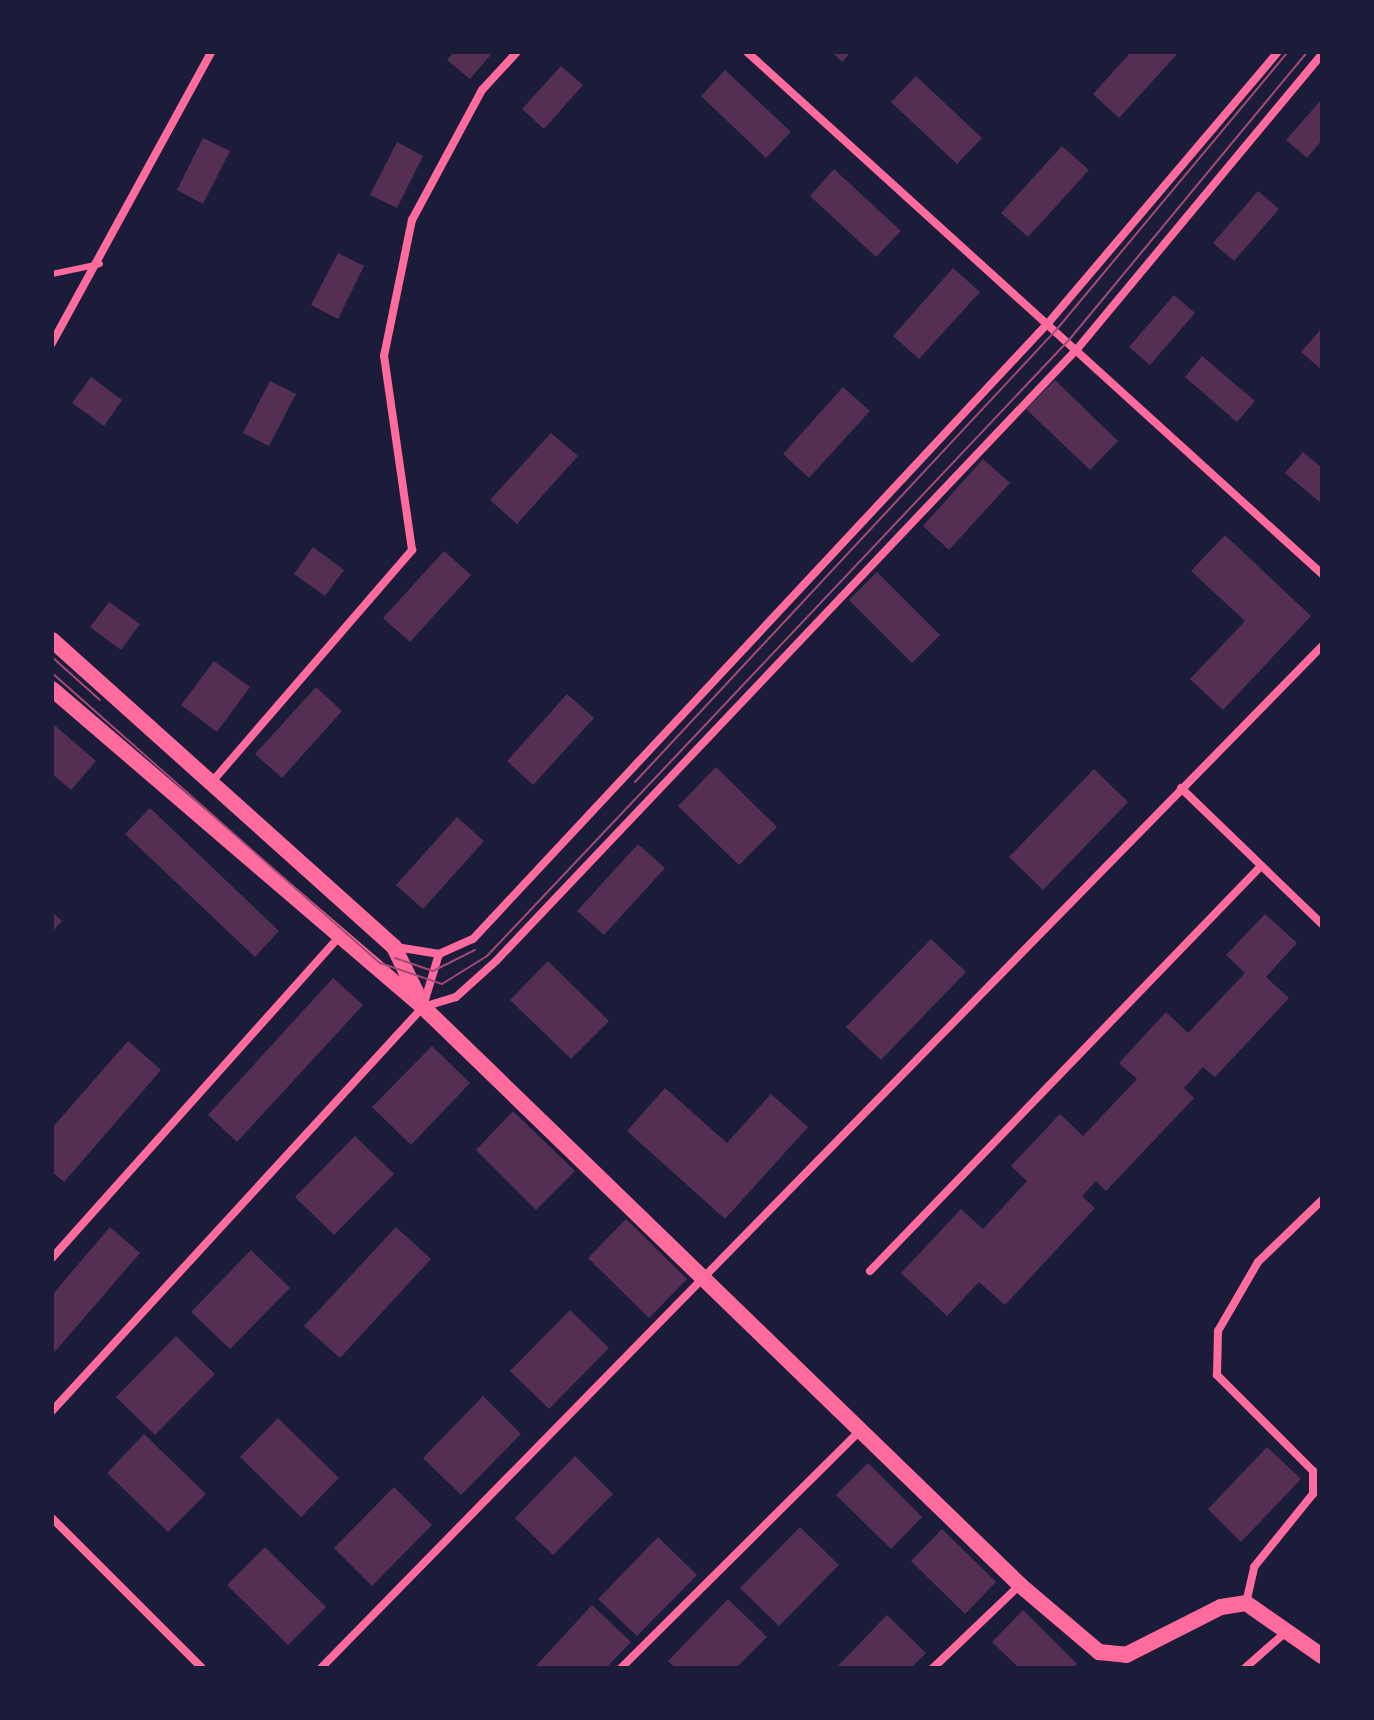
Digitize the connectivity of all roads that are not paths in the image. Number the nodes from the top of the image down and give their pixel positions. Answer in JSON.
{"nodes":[{"id":1,"x":211,"y":52,"type":"edge"},
{"id":2,"x":517,"y":52,"type":"edge"},
{"id":3,"x":747,"y":52,"type":"edge"},
{"id":4,"x":1278,"y":52,"type":"edge"},
{"id":5,"x":1322,"y":54,"type":"edge"},
{"id":6,"x":100,"y":264,"type":"junction"},
{"id":7,"x":52,"y":274,"type":"edge"},
{"id":8,"x":1049,"y":322,"type":"junction"},
{"id":9,"x":52,"y":343,"type":"edge"},
{"id":10,"x":1078,"y":348,"type":"junction"},
{"id":11,"x":1322,"y":574,"type":"edge"},
{"id":12,"x":52,"y":640,"type":"edge"},
{"id":13,"x":1322,"y":646,"type":"edge"},
{"id":14,"x":52,"y":689,"type":"edge"},
{"id":15,"x":211,"y":783,"type":"junction"},
{"id":16,"x":1181,"y":788,"type":"junction"},
{"id":17,"x":1261,"y":866,"type":"junction"},
{"id":18,"x":1322,"y":924,"type":"edge"},
{"id":19,"x":337,"y":939,"type":"junction"},
{"id":20,"x":394,"y":947,"type":"junction"},
{"id":21,"x":439,"y":954,"type":"junction"},
{"id":22,"x":423,"y":1007,"type":"junction"},
{"id":23,"x":1322,"y":1200,"type":"edge"},
{"id":24,"x":52,"y":1258,"type":"edge"},
{"id":25,"x":870,"y":1271,"type":"dead end"},
{"id":26,"x":708,"y":1280,"type":"junction"},
{"id":27,"x":52,"y":1411,"type":"edge"},
{"id":28,"x":861,"y":1430,"type":"junction"},
{"id":29,"x":52,"y":1518,"type":"edge"},
{"id":30,"x":1020,"y":1585,"type":"junction"},
{"id":31,"x":1246,"y":1603,"type":"junction"},
{"id":32,"x":1288,"y":1630,"type":"junction"},
{"id":33,"x":1322,"y":1656,"type":"edge"},
{"id":34,"x":202,"y":1668,"type":"edge"},
{"id":35,"x":321,"y":1668,"type":"edge"},
{"id":36,"x":621,"y":1668,"type":"edge"},
{"id":37,"x":933,"y":1668,"type":"edge"},
{"id":38,"x":1245,"y":1668,"type":"edge"}],
"edges":[{"from":1,"to":6,"type":"street"},
{"from":2,"to":15,"type":"street"},
{"from":3,"to":8,"type":"street"},
{"from":4,"to":8,"type":"street"},
{"from":5,"to":10,"type":"street"},
{"from":6,"to":7,"type":"lane"},
{"from":6,"to":9,"type":"street"},
{"from":8,"to":10,"type":"street"},
{"from":8,"to":21,"type":"street"},
{"from":10,"to":11,"type":"street"},
{"from":10,"to":22,"type":"street"},
{"from":12,"to":15,"type":"main road"},
{"from":13,"to":16,"type":"street"},
{"from":14,"to":19,"type":"main road"},
{"from":15,"to":20,"type":"main road"},
{"from":16,"to":17,"type":"street"},
{"from":16,"to":26,"type":"street"},
{"from":17,"to":18,"type":"street"},
{"from":17,"to":25,"type":"street"},
{"from":19,"to":22,"type":"main road"},
{"from":19,"to":24,"type":"street"},
{"from":20,"to":21,"type":"street"},
{"from":20,"to":22,"type":"main road"},
{"from":21,"to":22,"type":"street"},
{"from":22,"to":26,"type":"main road"},
{"from":22,"to":27,"type":"street"},
{"from":23,"to":31,"type":"street"},
{"from":26,"to":28,"type":"main road"},
{"from":26,"to":35,"type":"street"},
{"from":28,"to":30,"type":"main road"},
{"from":28,"to":36,"type":"street"},
{"from":29,"to":34,"type":"street"},
{"from":30,"to":31,"type":"main road"},
{"from":30,"to":37,"type":"street"},
{"from":31,"to":32,"type":"main road"},
{"from":32,"to":33,"type":"main road"},
{"from":32,"to":38,"type":"street"}]}
